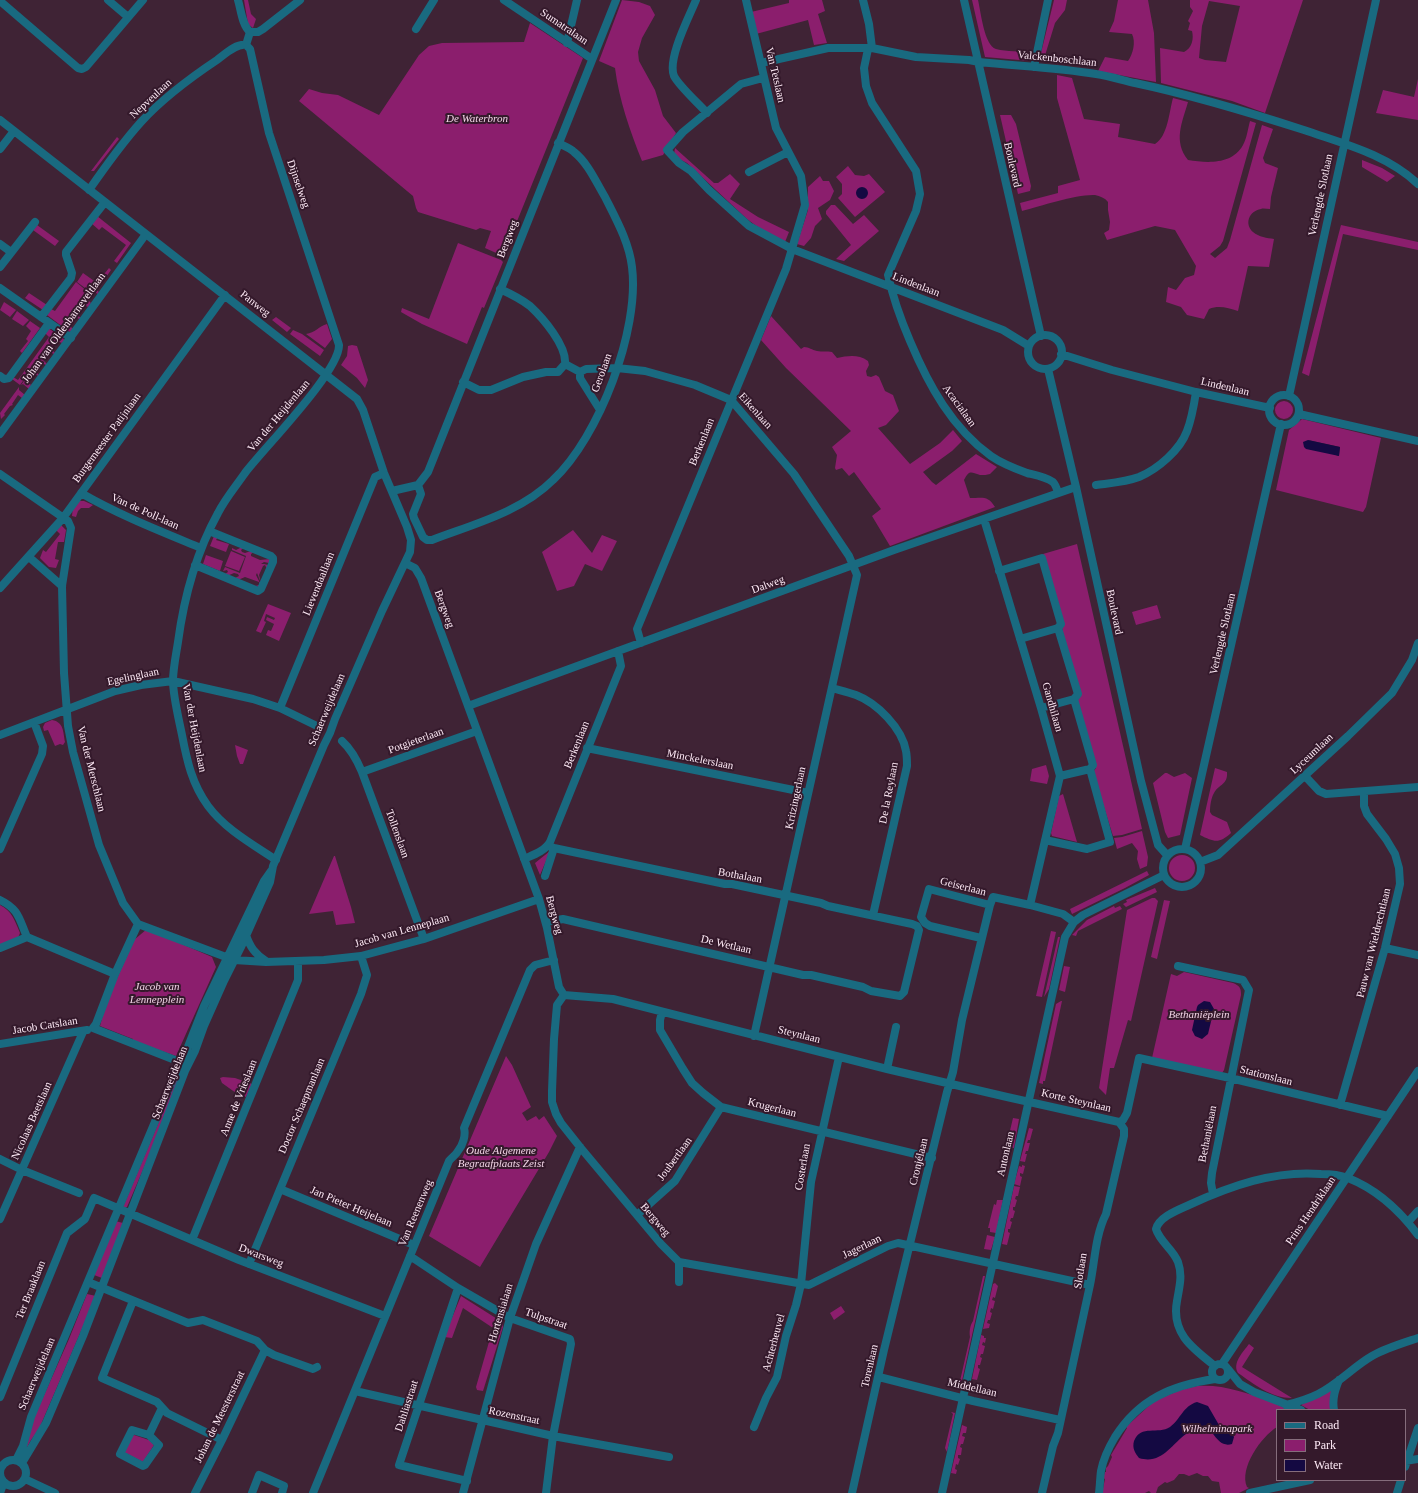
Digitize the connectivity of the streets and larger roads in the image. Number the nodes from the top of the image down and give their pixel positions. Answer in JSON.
{"nodes":[{"id":1,"x":108,"y":0,"type":"edge"},
{"id":2,"x":143,"y":0,"type":"edge"},
{"id":3,"x":238,"y":0,"type":"edge"},
{"id":4,"x":300,"y":0,"type":"edge"},
{"id":5,"x":434,"y":0,"type":"edge"},
{"id":6,"x":504,"y":0,"type":"edge"},
{"id":7,"x":577,"y":0,"type":"edge"},
{"id":8,"x":616,"y":0,"type":"edge"},
{"id":9,"x":696,"y":0,"type":"edge"},
{"id":10,"x":746,"y":0,"type":"edge"},
{"id":11,"x":863,"y":0,"type":"edge"},
{"id":12,"x":964,"y":0,"type":"edge"},
{"id":13,"x":1048,"y":0,"type":"edge"},
{"id":14,"x":1376,"y":0,"type":"edge"},
{"id":15,"x":0,"y":1,"type":"edge"},
{"id":16,"x":128,"y":17,"type":"junction"},
{"id":17,"x":416,"y":29,"type":"dead end"},
{"id":18,"x":250,"y":32,"type":"junction"},
{"id":19,"x":567,"y":43,"type":"junction"},
{"id":20,"x":246,"y":45,"type":"junction"},
{"id":21,"x":870,"y":48,"type":"junction"},
{"id":22,"x":592,"y":59,"type":"junction"},
{"id":23,"x":979,"y":62,"type":"junction"},
{"id":24,"x":761,"y":63,"type":"junction"},
{"id":25,"x":1034,"y":67,"type":"junction"},
{"id":26,"x":763,"y":78,"type":"junction"},
{"id":27,"x":707,"y":113,"type":"junction"},
{"id":28,"x":0,"y":120,"type":"edge"},
{"id":29,"x":14,"y":131,"type":"junction"},
{"id":30,"x":558,"y":143,"type":"junction"},
{"id":31,"x":1344,"y":144,"type":"junction"},
{"id":32,"x":0,"y":149,"type":"edge"},
{"id":33,"x":788,"y":152,"type":"junction"},
{"id":34,"x":749,"y":172,"type":"dead end"},
{"id":35,"x":1418,"y":184,"type":"edge"},
{"id":36,"x":89,"y":190,"type":"junction"},
{"id":37,"x":105,"y":202,"type":"junction"},
{"id":38,"x":35,"y":222,"type":"dead end"},
{"id":39,"x":146,"y":234,"type":"junction"},
{"id":40,"x":0,"y":244,"type":"edge"},
{"id":41,"x":792,"y":249,"type":"junction"},
{"id":42,"x":12,"y":252,"type":"junction"},
{"id":43,"x":0,"y":267,"type":"edge"},
{"id":44,"x":891,"y":287,"type":"junction"},
{"id":45,"x":0,"y":288,"type":"edge"},
{"id":46,"x":500,"y":289,"type":"junction"},
{"id":47,"x":225,"y":295,"type":"junction"},
{"id":48,"x":41,"y":317,"type":"junction"},
{"id":49,"x":49,"y":323,"type":"junction"},
{"id":50,"x":1041,"y":336,"type":"junction"},
{"id":51,"x":71,"y":338,"type":"junction"},
{"id":52,"x":1029,"y":346,"type":"junction"},
{"id":53,"x":1061,"y":354,"type":"junction"},
{"id":54,"x":566,"y":364,"type":"junction"},
{"id":55,"x":617,"y":368,"type":"junction"},
{"id":56,"x":1048,"y":368,"type":"junction"},
{"id":57,"x":580,"y":372,"type":"junction"},
{"id":58,"x":327,"y":374,"type":"junction"},
{"id":59,"x":2,"y":378,"type":"edge"},
{"id":60,"x":463,"y":382,"type":"junction"},
{"id":61,"x":1196,"y":392,"type":"junction"},
{"id":62,"x":1289,"y":396,"type":"junction"},
{"id":63,"x":731,"y":400,"type":"junction"},
{"id":64,"x":1270,"y":408,"type":"junction"},
{"id":65,"x":600,"y":410,"type":"junction"},
{"id":66,"x":1299,"y":414,"type":"junction"},
{"id":67,"x":1281,"y":424,"type":"junction"},
{"id":68,"x":0,"y":434,"type":"edge"},
{"id":69,"x":1418,"y":441,"type":"edge"},
{"id":70,"x":384,"y":473,"type":"junction"},
{"id":71,"x":0,"y":474,"type":"edge"},
{"id":72,"x":1096,"y":484,"type":"dead end"},
{"id":73,"x":418,"y":485,"type":"junction"},
{"id":74,"x":1076,"y":487,"type":"junction"},
{"id":75,"x":392,"y":492,"type":"junction"},
{"id":76,"x":82,"y":493,"type":"junction"},
{"id":77,"x":1058,"y":493,"type":"junction"},
{"id":78,"x":63,"y":518,"type":"junction"},
{"id":79,"x":984,"y":519,"type":"junction"},
{"id":80,"x":209,"y":531,"type":"junction"},
{"id":81,"x":201,"y":548,"type":"junction"},
{"id":82,"x":29,"y":556,"type":"junction"},
{"id":83,"x":405,"y":563,"type":"junction"},
{"id":84,"x":195,"y":565,"type":"junction"},
{"id":85,"x":854,"y":565,"type":"junction"},
{"id":86,"x":999,"y":571,"type":"junction"},
{"id":87,"x":62,"y":586,"type":"junction"},
{"id":88,"x":0,"y":588,"type":"edge"},
{"id":89,"x":1058,"y":628,"type":"junction"},
{"id":90,"x":1020,"y":639,"type":"junction"},
{"id":91,"x":641,"y":643,"type":"junction"},
{"id":92,"x":1418,"y":643,"type":"edge"},
{"id":93,"x":618,"y":651,"type":"junction"},
{"id":94,"x":173,"y":681,"type":"junction"},
{"id":95,"x":832,"y":688,"type":"junction"},
{"id":96,"x":1074,"y":699,"type":"junction"},
{"id":97,"x":468,"y":706,"type":"junction"},
{"id":98,"x":280,"y":708,"type":"junction"},
{"id":99,"x":1041,"y":708,"type":"junction"},
{"id":100,"x":67,"y":709,"type":"junction"},
{"id":101,"x":34,"y":722,"type":"junction"},
{"id":102,"x":319,"y":727,"type":"dead end"},
{"id":103,"x":477,"y":731,"type":"junction"},
{"id":104,"x":0,"y":735,"type":"edge"},
{"id":105,"x":342,"y":741,"type":"dead end"},
{"id":106,"x":587,"y":748,"type":"junction"},
{"id":107,"x":1090,"y":769,"type":"junction"},
{"id":108,"x":362,"y":772,"type":"junction"},
{"id":109,"x":1060,"y":776,"type":"junction"},
{"id":110,"x":1305,"y":776,"type":"junction"},
{"id":111,"x":1418,"y":787,"type":"edge"},
{"id":112,"x":1364,"y":792,"type":"junction"},
{"id":113,"x":808,"y":793,"type":"junction"},
{"id":114,"x":1045,"y":840,"type":"junction"},
{"id":115,"x":551,"y":847,"type":"junction"},
{"id":116,"x":0,"y":849,"type":"edge"},
{"id":117,"x":1185,"y":849,"type":"junction"},
{"id":118,"x":1167,"y":855,"type":"junction"},
{"id":119,"x":524,"y":859,"type":"junction"},
{"id":120,"x":1200,"y":862,"type":"junction"},
{"id":121,"x":275,"y":863,"type":"junction"},
{"id":122,"x":1164,"y":875,"type":"junction"},
{"id":123,"x":546,"y":876,"type":"dead end"},
{"id":124,"x":786,"y":896,"type":"junction"},
{"id":125,"x":539,"y":899,"type":"junction"},
{"id":126,"x":0,"y":900,"type":"edge"},
{"id":127,"x":990,"y":905,"type":"junction"},
{"id":128,"x":1030,"y":905,"type":"junction"},
{"id":129,"x":873,"y":915,"type":"junction"},
{"id":130,"x":546,"y":922,"type":"junction"},
{"id":131,"x":1074,"y":922,"type":"junction"},
{"id":132,"x":138,"y":924,"type":"junction"},
{"id":133,"x":246,"y":935,"type":"junction"},
{"id":134,"x":27,"y":937,"type":"junction"},
{"id":135,"x":981,"y":938,"type":"junction"},
{"id":136,"x":424,"y":939,"type":"junction"},
{"id":137,"x":0,"y":948,"type":"edge"},
{"id":138,"x":1385,"y":948,"type":"junction"},
{"id":139,"x":1418,"y":955,"type":"edge"},
{"id":140,"x":362,"y":956,"type":"junction"},
{"id":141,"x":231,"y":959,"type":"junction"},
{"id":142,"x":554,"y":960,"type":"junction"},
{"id":143,"x":298,"y":961,"type":"junction"},
{"id":144,"x":266,"y":962,"type":"junction"},
{"id":145,"x":769,"y":966,"type":"junction"},
{"id":146,"x":1178,"y":966,"type":"dead end"},
{"id":147,"x":115,"y":974,"type":"junction"},
{"id":148,"x":564,"y":995,"type":"junction"},
{"id":149,"x":900,"y":996,"type":"joint"},
{"id":150,"x":662,"y":1012,"type":"junction"},
{"id":151,"x":93,"y":1028,"type":"junction"},
{"id":152,"x":896,"y":1028,"type":"dead end"},
{"id":153,"x":83,"y":1032,"type":"junction"},
{"id":154,"x":754,"y":1036,"type":"junction"},
{"id":155,"x":0,"y":1044,"type":"edge"},
{"id":156,"x":839,"y":1056,"type":"junction"},
{"id":157,"x":175,"y":1060,"type":"dead end"},
{"id":158,"x":887,"y":1069,"type":"junction"},
{"id":159,"x":1418,"y":1071,"type":"edge"},
{"id":160,"x":1230,"y":1078,"type":"junction"},
{"id":161,"x":950,"y":1084,"type":"junction"},
{"id":162,"x":1029,"y":1102,"type":"junction"},
{"id":163,"x":1340,"y":1106,"type":"junction"},
{"id":164,"x":721,"y":1107,"type":"junction"},
{"id":165,"x":1388,"y":1116,"type":"junction"},
{"id":166,"x":1118,"y":1122,"type":"junction"},
{"id":167,"x":821,"y":1132,"type":"junction"},
{"id":168,"x":580,"y":1147,"type":"junction"},
{"id":169,"x":932,"y":1158,"type":"junction"},
{"id":170,"x":0,"y":1159,"type":"edge"},
{"id":171,"x":22,"y":1170,"type":"junction"},
{"id":172,"x":1347,"y":1177,"type":"junction"},
{"id":173,"x":280,"y":1189,"type":"junction"},
{"id":174,"x":79,"y":1192,"type":"dead end"},
{"id":175,"x":1214,"y":1194,"type":"junction"},
{"id":176,"x":118,"y":1208,"type":"junction"},
{"id":177,"x":1418,"y":1211,"type":"edge"},
{"id":178,"x":130,"y":1214,"type":"junction"},
{"id":179,"x":638,"y":1215,"type":"junction"},
{"id":180,"x":0,"y":1220,"type":"edge"},
{"id":181,"x":1408,"y":1222,"type":"junction"},
{"id":182,"x":1418,"y":1235,"type":"edge"},
{"id":183,"x":192,"y":1240,"type":"junction"},
{"id":184,"x":414,"y":1245,"type":"junction"},
{"id":185,"x":910,"y":1245,"type":"junction"},
{"id":186,"x":410,"y":1256,"type":"junction"},
{"id":187,"x":679,"y":1262,"type":"junction"},
{"id":188,"x":994,"y":1263,"type":"junction"},
{"id":189,"x":249,"y":1264,"type":"junction"},
{"id":190,"x":88,"y":1282,"type":"junction"},
{"id":191,"x":679,"y":1282,"type":"dead end"},
{"id":192,"x":801,"y":1284,"type":"junction"},
{"id":193,"x":1090,"y":1285,"type":"junction"},
{"id":194,"x":101,"y":1288,"type":"junction"},
{"id":195,"x":458,"y":1288,"type":"junction"},
{"id":196,"x":133,"y":1301,"type":"junction"},
{"id":197,"x":385,"y":1316,"type":"junction"},
{"id":198,"x":510,"y":1318,"type":"junction"},
{"id":199,"x":1418,"y":1338,"type":"edge"},
{"id":200,"x":264,"y":1350,"type":"junction"},
{"id":201,"x":1222,"y":1366,"type":"junction"},
{"id":202,"x":317,"y":1367,"type":"dead end"},
{"id":203,"x":879,"y":1377,"type":"junction"},
{"id":204,"x":1218,"y":1380,"type":"junction"},
{"id":205,"x":1339,"y":1380,"type":"junction"},
{"id":206,"x":1240,"y":1384,"type":"junction"},
{"id":207,"x":355,"y":1391,"type":"junction"},
{"id":208,"x":0,"y":1397,"type":"edge"},
{"id":209,"x":963,"y":1398,"type":"junction"},
{"id":210,"x":419,"y":1405,"type":"junction"},
{"id":211,"x":1286,"y":1405,"type":"junction"},
{"id":212,"x":162,"y":1408,"type":"junction"},
{"id":213,"x":1298,"y":1409,"type":"edge"},
{"id":214,"x":1334,"y":1409,"type":"edge"},
{"id":215,"x":1060,"y":1420,"type":"junction"},
{"id":216,"x":482,"y":1421,"type":"junction"},
{"id":217,"x":754,"y":1427,"type":"dead end"},
{"id":218,"x":1418,"y":1428,"type":"edge"},
{"id":219,"x":149,"y":1435,"type":"junction"},
{"id":220,"x":553,"y":1436,"type":"junction"},
{"id":221,"x":222,"y":1440,"type":"junction"},
{"id":222,"x":670,"y":1457,"type":"dead end"},
{"id":223,"x":1418,"y":1458,"type":"edge"},
{"id":224,"x":19,"y":1462,"type":"junction"},
{"id":225,"x":1406,"y":1463,"type":"edge"},
{"id":226,"x":1,"y":1465,"type":"edge"},
{"id":227,"x":25,"y":1479,"type":"junction"},
{"id":228,"x":467,"y":1481,"type":"junction"},
{"id":229,"x":1305,"y":1481,"type":"edge"},
{"id":230,"x":1401,"y":1481,"type":"edge"},
{"id":231,"x":4,"y":1482,"type":"junction"},
{"id":232,"x":10,"y":1490,"type":"edge"},
{"id":233,"x":0,"y":1493,"type":"edge"},
{"id":234,"x":55,"y":1493,"type":"edge"},
{"id":235,"x":195,"y":1493,"type":"edge"},
{"id":236,"x":252,"y":1493,"type":"edge"},
{"id":237,"x":282,"y":1493,"type":"edge"},
{"id":238,"x":313,"y":1493,"type":"edge"},
{"id":239,"x":464,"y":1493,"type":"edge"},
{"id":240,"x":546,"y":1493,"type":"edge"},
{"id":241,"x":852,"y":1493,"type":"edge"},
{"id":242,"x":942,"y":1493,"type":"edge"},
{"id":243,"x":1042,"y":1493,"type":"edge"},
{"id":244,"x":1099,"y":1493,"type":"edge"},
{"id":245,"x":1250,"y":1493,"type":"edge"},
{"id":246,"x":1397,"y":1493,"type":"edge"}],
"edges":[{"from":1,"to":16,"type":"street"},
{"from":2,"to":16,"type":"street"},
{"from":3,"to":18,"type":"street"},
{"from":4,"to":18,"type":"street"},
{"from":5,"to":17,"type":"street"},
{"from":6,"to":19,"type":"street","name":"Sumatralaan"},
{"from":7,"to":19,"type":"street"},
{"from":8,"to":22,"type":"street","name":"Bergweg"},
{"from":9,"to":27,"type":"street"},
{"from":10,"to":24,"type":"street","name":"Van Tetslaan"},
{"from":11,"to":21,"type":"street","name":"Acacialaan"},
{"from":12,"to":23,"type":"street","name":"Boulevard"},
{"from":13,"to":25,"type":"street"},
{"from":14,"to":31,"type":"street","name":"Verlengde Slotlaan"},
{"from":15,"to":16,"type":"street"},
{"from":18,"to":20,"type":"street"},
{"from":19,"to":22,"type":"street","name":"Sumatralaan"},
{"from":20,"to":36,"type":"street","name":"Nepveulaan"},
{"from":20,"to":58,"type":"street","name":"Dijnselweg"},
{"from":21,"to":23,"type":"street","name":"Valckenboschlaan"},
{"from":21,"to":24,"type":"street","name":"Valckenboschlaan"},
{"from":21,"to":44,"type":"street","name":"Acacialaan"},
{"from":22,"to":30,"type":"street","name":"Bergweg"},
{"from":23,"to":25,"type":"street","name":"Valckenboschlaan"},
{"from":23,"to":50,"type":"street","name":"Boulevard"},
{"from":24,"to":26,"type":"street","name":"Van Tetslaan"},
{"from":25,"to":31,"type":"street","name":"Valckenboschlaan"},
{"from":26,"to":27,"type":"street"},
{"from":26,"to":33,"type":"street","name":"Van Tetslaan"},
{"from":27,"to":41,"type":"street","name":"Lindenlaan"},
{"from":28,"to":29,"type":"street","name":"Panweg"},
{"from":29,"to":32,"type":"street"},
{"from":29,"to":36,"type":"street","name":"Panweg"},
{"from":30,"to":46,"type":"street","name":"Bergweg"},
{"from":30,"to":55,"type":"street","name":"Gerolaan"},
{"from":31,"to":35,"type":"street","name":"Valckenboschlaan"},
{"from":31,"to":62,"type":"street","name":"Verlengde Slotlaan"},
{"from":33,"to":34,"type":"street"},
{"from":33,"to":41,"type":"street","name":"Van Tetslaan"},
{"from":36,"to":37,"type":"street","name":"Panweg"},
{"from":37,"to":39,"type":"street","name":"Panweg"},
{"from":37,"to":48,"type":"street"},
{"from":38,"to":42,"type":"street"},
{"from":39,"to":47,"type":"street","name":"Panweg"},
{"from":39,"to":51,"type":"street","name":"Johan van Oldenbarneveltlaan"},
{"from":40,"to":42,"type":"street"},
{"from":41,"to":44,"type":"street","name":"Lindenlaan"},
{"from":41,"to":63,"type":"street","name":"Berkenlaan"},
{"from":42,"to":43,"type":"street"},
{"from":44,"to":52,"type":"street","name":"Lindenlaan"},
{"from":44,"to":77,"type":"street","name":"Acacialaan"},
{"from":45,"to":48,"type":"street"},
{"from":46,"to":54,"type":"street"},
{"from":46,"to":60,"type":"street","name":"Bergweg"},
{"from":47,"to":58,"type":"street","name":"Panweg"},
{"from":47,"to":76,"type":"street","name":"Burgemeester Patijnlaan"},
{"from":48,"to":49,"type":"street"},
{"from":49,"to":51,"type":"street"},
{"from":49,"to":59,"type":"street"},
{"from":50,"to":52,"type":"street"},
{"from":50,"to":53,"type":"street"},
{"from":51,"to":68,"type":"street","name":"Johan van Oldenbarneveltlaan"},
{"from":52,"to":56,"type":"street"},
{"from":53,"to":56,"type":"street"},
{"from":53,"to":61,"type":"street","name":"Lindenlaan"},
{"from":54,"to":57,"type":"street"},
{"from":54,"to":60,"type":"street"},
{"from":55,"to":57,"type":"street","name":"Eikenlaan"},
{"from":55,"to":63,"type":"street","name":"Eikenlaan"},
{"from":55,"to":65,"type":"street","name":"Gerolaan"},
{"from":56,"to":74,"type":"street","name":"Boulevard"},
{"from":57,"to":65,"type":"street"},
{"from":58,"to":70,"type":"street","name":"Panweg"},
{"from":58,"to":80,"type":"street","name":"Van der Heijdenlaan"},
{"from":60,"to":73,"type":"street","name":"Bergweg"},
{"from":61,"to":64,"type":"street","name":"Lindenlaan"},
{"from":61,"to":72,"type":"street"},
{"from":62,"to":64,"type":"street"},
{"from":62,"to":66,"type":"street"},
{"from":63,"to":85,"type":"street","name":"Eikenlaan"},
{"from":63,"to":91,"type":"street","name":"Berkenlaan"},
{"from":64,"to":67,"type":"street"},
{"from":65,"to":73,"type":"street","name":"Gerolaan"},
{"from":66,"to":67,"type":"street"},
{"from":66,"to":69,"type":"street"},
{"from":67,"to":117,"type":"street","name":"Verlengde Slotlaan"},
{"from":70,"to":75,"type":"street","name":"Panweg"},
{"from":70,"to":98,"type":"street","name":"Lievendaallaan"},
{"from":71,"to":78,"type":"street"},
{"from":73,"to":75,"type":"street"},
{"from":74,"to":77,"type":"street","name":"Dalweg"},
{"from":74,"to":118,"type":"street","name":"Boulevard"},
{"from":75,"to":83,"type":"street","name":"Panweg"},
{"from":76,"to":78,"type":"street","name":"Burgemeester Patijnlaan"},
{"from":76,"to":81,"type":"street","name":"Van de Poll-laan"},
{"from":77,"to":79,"type":"street","name":"Dalweg"},
{"from":78,"to":82,"type":"street","name":"Burgemeester Patijnlaan"},
{"from":78,"to":87,"type":"street","name":"Van der Merschlaan"},
{"from":79,"to":85,"type":"street","name":"Dalweg"},
{"from":79,"to":86,"type":"street","name":"Gandhilaan"},
{"from":80,"to":81,"type":"street","name":"Van der Heijdenlaan"},
{"from":80,"to":84,"type":"street"},
{"from":81,"to":84,"type":"street","name":"Van der Heijdenlaan"},
{"from":82,"to":87,"type":"street"},
{"from":82,"to":88,"type":"street","name":"Burgemeester Patijnlaan"},
{"from":83,"to":97,"type":"street","name":"Bergweg"},
{"from":83,"to":121,"type":"street","name":"Schaerweijdelaan"},
{"from":84,"to":94,"type":"street","name":"Van der Heijdenlaan"},
{"from":85,"to":91,"type":"street","name":"Dalweg"},
{"from":85,"to":95,"type":"street","name":"Kritzingerlaan"},
{"from":86,"to":89,"type":"street"},
{"from":86,"to":90,"type":"street","name":"Gandhilaan"},
{"from":87,"to":100,"type":"street","name":"Van der Merschlaan"},
{"from":89,"to":90,"type":"street"},
{"from":89,"to":96,"type":"street"},
{"from":90,"to":99,"type":"street","name":"Gandhilaan"},
{"from":91,"to":93,"type":"street","name":"Dalweg"},
{"from":92,"to":110,"type":"street","name":"Lyceumlaan"},
{"from":93,"to":97,"type":"street","name":"Dalweg"},
{"from":93,"to":106,"type":"street","name":"Berkenlaan"},
{"from":94,"to":98,"type":"street","name":"Egelinglaan"},
{"from":94,"to":100,"type":"street","name":"Egelinglaan"},
{"from":94,"to":121,"type":"street","name":"Van der Heijdenlaan"},
{"from":95,"to":113,"type":"street","name":"Kritzingerlaan"},
{"from":95,"to":129,"type":"street","name":"De la Reylaan"},
{"from":96,"to":99,"type":"street"},
{"from":96,"to":107,"type":"street"},
{"from":97,"to":103,"type":"street","name":"Bergweg"},
{"from":98,"to":102,"type":"street","name":"Egelinglaan"},
{"from":99,"to":109,"type":"street","name":"Gandhilaan"},
{"from":100,"to":101,"type":"street","name":"Egelinglaan"},
{"from":100,"to":132,"type":"street","name":"Van der Merschlaan"},
{"from":101,"to":104,"type":"street","name":"Egelinglaan"},
{"from":101,"to":116,"type":"street"},
{"from":103,"to":108,"type":"street","name":"Potgieterlaan"},
{"from":103,"to":119,"type":"street","name":"Bergweg"},
{"from":105,"to":108,"type":"street","name":"Tollenslaan"},
{"from":106,"to":113,"type":"street","name":"Minckelerslaan"},
{"from":106,"to":115,"type":"street","name":"Berkenlaan"},
{"from":107,"to":109,"type":"street"},
{"from":107,"to":114,"type":"street"},
{"from":108,"to":136,"type":"street","name":"Tollenslaan"},
{"from":109,"to":114,"type":"street","name":"Gandhilaan"},
{"from":110,"to":112,"type":"street"},
{"from":110,"to":120,"type":"street","name":"Lyceumlaan"},
{"from":111,"to":112,"type":"street"},
{"from":112,"to":138,"type":"street","name":"Pauw van Wieldrechtlaan"},
{"from":113,"to":124,"type":"street","name":"Kritzingerlaan"},
{"from":114,"to":128,"type":"street","name":"Gandhilaan"},
{"from":115,"to":119,"type":"street"},
{"from":115,"to":123,"type":"street","name":"Berkenlaan"},
{"from":115,"to":124,"type":"street","name":"Bothalaan"},
{"from":117,"to":118,"type":"street"},
{"from":117,"to":120,"type":"street"},
{"from":118,"to":122,"type":"street"},
{"from":119,"to":125,"type":"street","name":"Bergweg"},
{"from":120,"to":122,"type":"street"},
{"from":121,"to":133,"type":"street","name":"Schaerweijdelaan"},
{"from":121,"to":141,"type":"street","name":"Schaerweijdelaan"},
{"from":122,"to":131,"type":"street","name":"Antonlaan"},
{"from":124,"to":129,"type":"street","name":"Bothalaan"},
{"from":124,"to":145,"type":"street","name":"Kritzingerlaan"},
{"from":125,"to":130,"type":"street","name":"Bergweg"},
{"from":125,"to":136,"type":"street","name":"Jacob van Lenneplaan"},
{"from":126,"to":134,"type":"street"},
{"from":127,"to":128,"type":"street","name":"Geiserlaan"},
{"from":127,"to":135,"type":"street","name":"Geiserlaan"},
{"from":127,"to":135,"type":"street","name":"Geiserlaan"},
{"from":128,"to":131,"type":"street","name":"Geiserlaan"},
{"from":129,"to":149,"type":"street","name":"Bothalaan"},
{"from":130,"to":142,"type":"street","name":"Bergweg"},
{"from":130,"to":145,"type":"street","name":"De Wetlaan"},
{"from":131,"to":162,"type":"street","name":"Antonlaan"},
{"from":132,"to":141,"type":"street"},
{"from":132,"to":147,"type":"street"},
{"from":133,"to":141,"type":"street","name":"Schaerweijdelaan"},
{"from":133,"to":144,"type":"street"},
{"from":134,"to":137,"type":"street"},
{"from":134,"to":147,"type":"street"},
{"from":135,"to":161,"type":"street","name":"Geiserlaan"},
{"from":136,"to":140,"type":"street","name":"Jacob van Lenneplaan"},
{"from":138,"to":139,"type":"street"},
{"from":138,"to":163,"type":"street","name":"Pauw van Wieldrechtlaan"},
{"from":140,"to":143,"type":"street","name":"Jacob van Lenneplaan"},
{"from":140,"to":173,"type":"street","name":"Doctor Schaepmanlaan"},
{"from":141,"to":144,"type":"street","name":"Jacob van Lenneplaan"},
{"from":141,"to":176,"type":"street","name":"Schaerweijdelaan"},
{"from":141,"to":178,"type":"street","name":"Schaerweijdelaan"},
{"from":142,"to":148,"type":"street","name":"Bergweg"},
{"from":142,"to":184,"type":"street","name":"Van Reenenweg"},
{"from":143,"to":144,"type":"street","name":"Jacob van Lenneplaan"},
{"from":143,"to":183,"type":"street","name":"Anne de Vrieslaan"},
{"from":145,"to":149,"type":"street","name":"De Wetlaan"},
{"from":145,"to":154,"type":"street","name":"Kritzingerlaan"},
{"from":146,"to":160,"type":"street"},
{"from":147,"to":151,"type":"street"},
{"from":148,"to":150,"type":"street","name":"Steynlaan"},
{"from":148,"to":168,"type":"street","name":"Bergweg"},
{"from":150,"to":154,"type":"street","name":"Steynlaan"},
{"from":150,"to":164,"type":"street","name":"Krugerlaan"},
{"from":151,"to":153,"type":"street","name":"Jacob Catslaan"},
{"from":151,"to":157,"type":"street"},
{"from":152,"to":158,"type":"street"},
{"from":153,"to":155,"type":"street","name":"Jacob Catslaan"},
{"from":153,"to":171,"type":"street","name":"Nicolaas Beetslaan"},
{"from":154,"to":156,"type":"street","name":"Steynlaan"},
{"from":156,"to":158,"type":"street","name":"Steynlaan"},
{"from":156,"to":167,"type":"street","name":"Costerlaan"},
{"from":158,"to":161,"type":"street","name":"Steynlaan"},
{"from":159,"to":165,"type":"street","name":"Prins Hendriklaan"},
{"from":160,"to":163,"type":"street","name":"Stationslaan"},
{"from":160,"to":166,"type":"street","name":"Stationslaan"},
{"from":160,"to":175,"type":"street","name":"Bethaniëlaan"},
{"from":161,"to":162,"type":"street","name":"Steynlaan"},
{"from":161,"to":169,"type":"street","name":"Cronjélaan"},
{"from":162,"to":166,"type":"street","name":"Korte Steynlaan"},
{"from":162,"to":188,"type":"street","name":"Antonlaan"},
{"from":163,"to":165,"type":"street","name":"Stationslaan"},
{"from":164,"to":167,"type":"street","name":"Krugerlaan"},
{"from":164,"to":179,"type":"street","name":"Joubertlaan"},
{"from":165,"to":172,"type":"street","name":"Prins Hendriklaan"},
{"from":166,"to":193,"type":"street","name":"Slotlaan"},
{"from":167,"to":169,"type":"street","name":"Krugerlaan"},
{"from":167,"to":192,"type":"street","name":"Costerlaan"},
{"from":168,"to":179,"type":"street","name":"Bergweg"},
{"from":168,"to":198,"type":"street","name":"Hortensialaan"},
{"from":169,"to":185,"type":"street","name":"Cronjélaan"},
{"from":170,"to":171,"type":"street"},
{"from":171,"to":174,"type":"street"},
{"from":171,"to":180,"type":"street","name":"Nicolaas Beetslaan"},
{"from":172,"to":175,"type":"street"},
{"from":172,"to":181,"type":"street"},
{"from":172,"to":201,"type":"street","name":"Prins Hendriklaan"},
{"from":173,"to":184,"type":"street","name":"Jan Pieter Heijelaan"},
{"from":173,"to":189,"type":"street","name":"Doctor Schaepmanlaan"},
{"from":175,"to":201,"type":"street"},
{"from":176,"to":178,"type":"street"},
{"from":176,"to":190,"type":"street","name":"Schaerweijdelaan"},
{"from":176,"to":208,"type":"street","name":"Ter Braaklaan"},
{"from":177,"to":181,"type":"street"},
{"from":178,"to":183,"type":"street","name":"Dwarsweg"},
{"from":178,"to":194,"type":"street","name":"Schaerweijdelaan"},
{"from":179,"to":187,"type":"street","name":"Bergweg"},
{"from":181,"to":182,"type":"street"},
{"from":183,"to":189,"type":"street","name":"Dwarsweg"},
{"from":184,"to":186,"type":"street","name":"Van Reenenweg"},
{"from":185,"to":188,"type":"street","name":"Jagerlaan"},
{"from":185,"to":192,"type":"street","name":"Jagerlaan"},
{"from":185,"to":203,"type":"street","name":"Torenlaan"},
{"from":186,"to":195,"type":"street","name":"Tulpstraat"},
{"from":186,"to":197,"type":"street","name":"Van Reenenweg"},
{"from":187,"to":191,"type":"street"},
{"from":187,"to":192,"type":"street","name":"Jagerlaan"},
{"from":188,"to":193,"type":"street","name":"Jagerlaan"},
{"from":188,"to":209,"type":"street","name":"Antonlaan"},
{"from":189,"to":197,"type":"street","name":"Dwarsweg"},
{"from":190,"to":194,"type":"street"},
{"from":190,"to":224,"type":"street","name":"Schaerweijdelaan"},
{"from":192,"to":217,"type":"street","name":"Achterheuvel"},
{"from":193,"to":215,"type":"street","name":"Slotlaan"},
{"from":194,"to":196,"type":"street"},
{"from":194,"to":224,"type":"street","name":"Schaerweijdelaan"},
{"from":195,"to":198,"type":"street","name":"Tulpstraat"},
{"from":195,"to":210,"type":"street","name":"Dahliastraat"},
{"from":196,"to":200,"type":"street"},
{"from":196,"to":212,"type":"street"},
{"from":197,"to":207,"type":"street","name":"Van Reenenweg"},
{"from":198,"to":216,"type":"street","name":"Hortensialaan"},
{"from":198,"to":220,"type":"street","name":"Tulpstraat"},
{"from":199,"to":205,"type":"street"},
{"from":200,"to":202,"type":"street"},
{"from":200,"to":221,"type":"street","name":"Johan de Meesterstraat"},
{"from":201,"to":204,"type":"street","name":"Prins Hendriklaan"},
{"from":201,"to":204,"type":"street"},
{"from":201,"to":206,"type":"street"},
{"from":203,"to":209,"type":"street","name":"Middellaan"},
{"from":203,"to":241,"type":"street","name":"Torenlaan"},
{"from":204,"to":206,"type":"street"},
{"from":204,"to":244,"type":"street"},
{"from":205,"to":211,"type":"street"},
{"from":205,"to":214,"type":"street"},
{"from":206,"to":211,"type":"street"},
{"from":207,"to":210,"type":"street","name":"Rozenstraat"},
{"from":207,"to":238,"type":"street","name":"Van Reenenweg"},
{"from":209,"to":215,"type":"street","name":"Middellaan"},
{"from":209,"to":242,"type":"street","name":"Antonlaan"},
{"from":210,"to":216,"type":"street","name":"Rozenstraat"},
{"from":210,"to":228,"type":"street","name":"Dahliastraat"},
{"from":211,"to":213,"type":"street"},
{"from":212,"to":219,"type":"street"},
{"from":212,"to":221,"type":"street"},
{"from":215,"to":243,"type":"street","name":"Slotlaan"},
{"from":216,"to":220,"type":"street","name":"Rozenstraat"},
{"from":216,"to":228,"type":"street","name":"Hortensialaan"},
{"from":218,"to":225,"type":"street"},
{"from":219,"to":219,"type":"street"},
{"from":220,"to":222,"type":"street","name":"Rozenstraat"},
{"from":220,"to":240,"type":"street"},
{"from":221,"to":235,"type":"street","name":"Johan de Meesterstraat"},
{"from":223,"to":225,"type":"street"},
{"from":224,"to":226,"type":"street"},
{"from":224,"to":227,"type":"street"},
{"from":226,"to":231,"type":"street"},
{"from":227,"to":232,"type":"street"},
{"from":227,"to":234,"type":"street"},
{"from":228,"to":239,"type":"street","name":"Hortensialaan"},
{"from":229,"to":245,"type":"street"},
{"from":230,"to":246,"type":"street"},
{"from":231,"to":232,"type":"street"},
{"from":231,"to":233,"type":"street"},
{"from":236,"to":237,"type":"street"}]}
